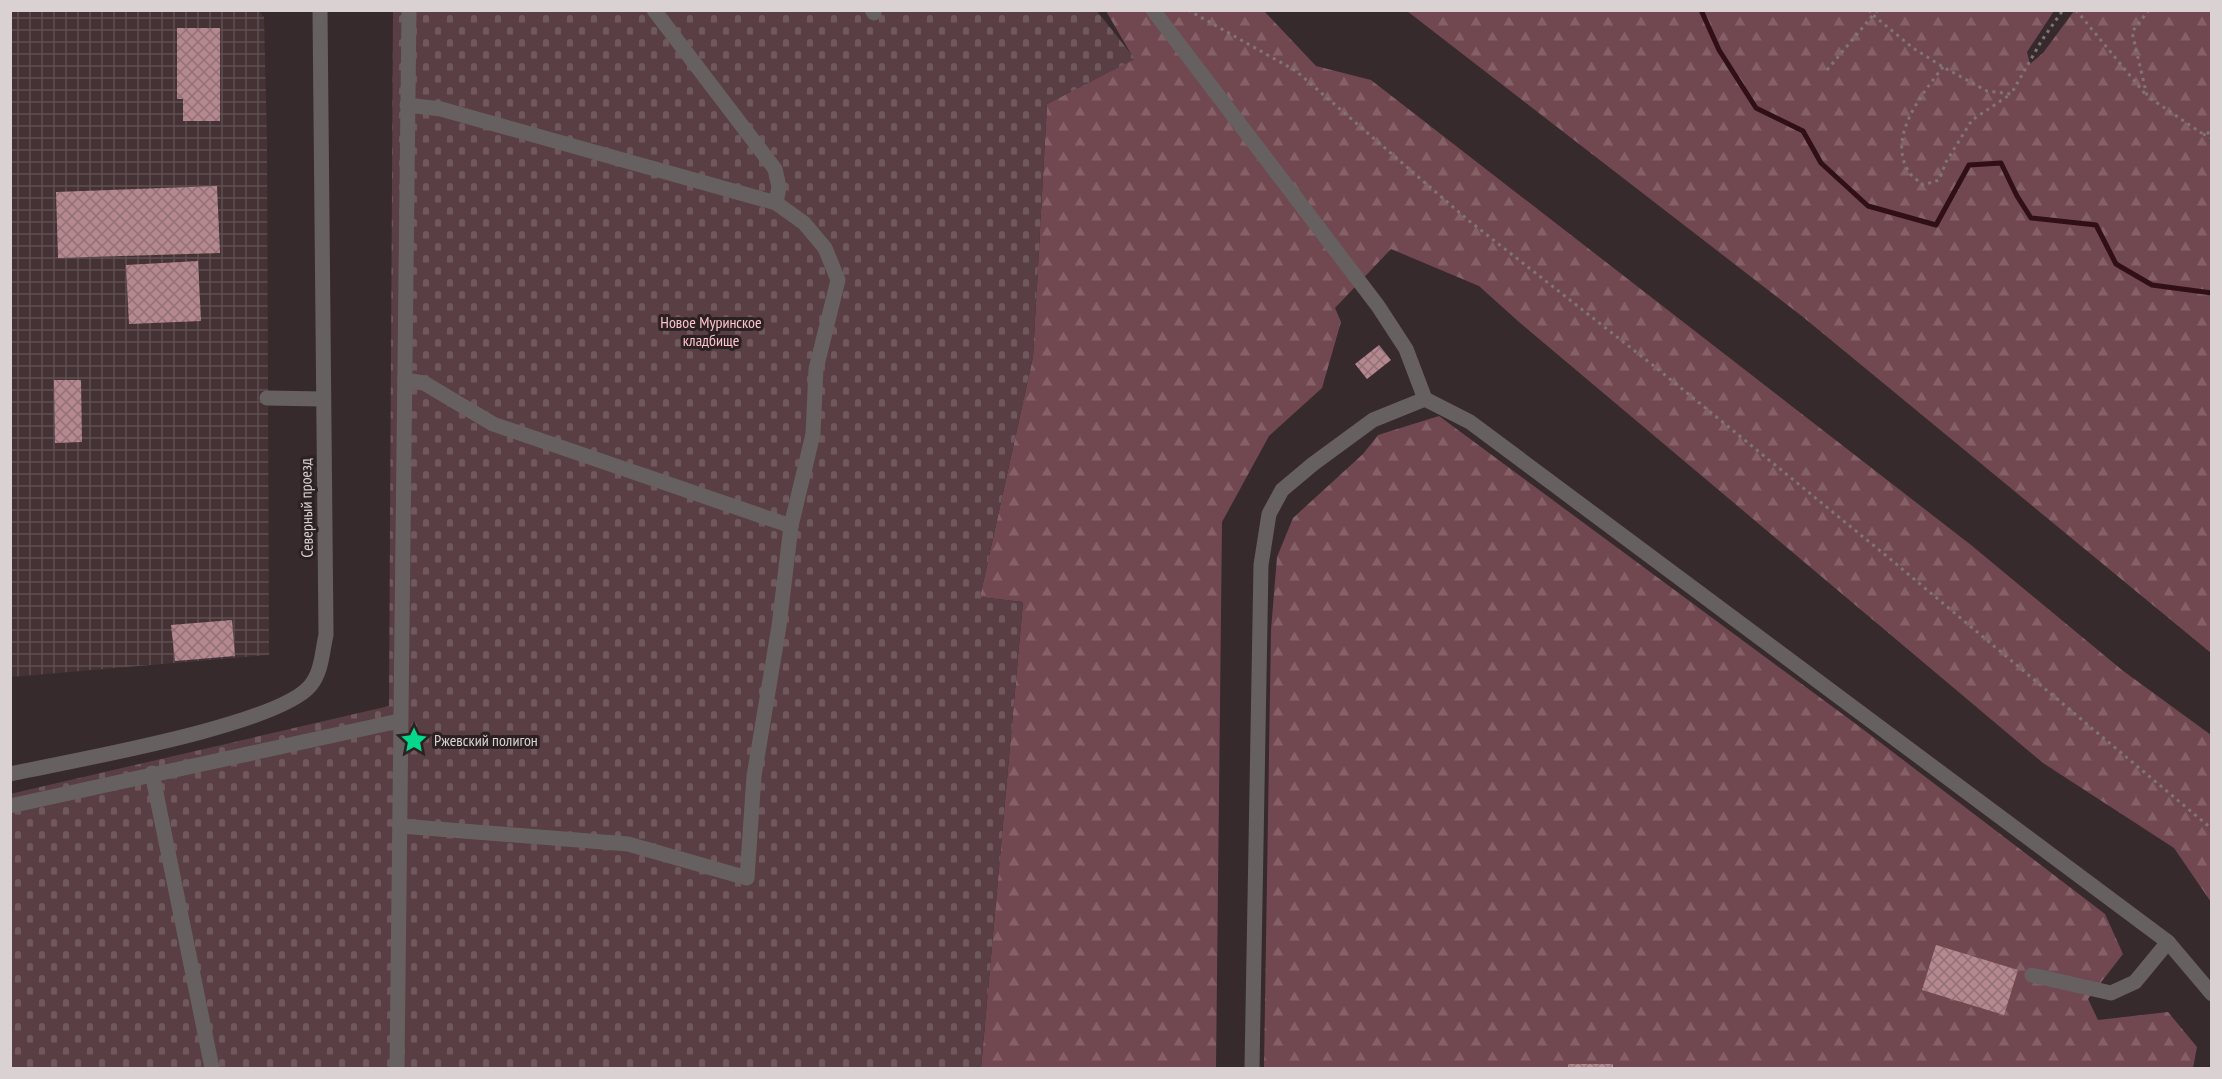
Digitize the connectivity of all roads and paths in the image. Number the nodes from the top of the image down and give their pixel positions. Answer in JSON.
{"nodes":[{"id":1,"x":320,"y":10,"type":"edge"},
{"id":2,"x":408,"y":10,"type":"edge"},
{"id":3,"x":654,"y":10,"type":"edge"},
{"id":4,"x":1153,"y":10,"type":"edge"},
{"id":5,"x":1188,"y":10,"type":"edge"},
{"id":6,"x":1869,"y":10,"type":"edge"},
{"id":7,"x":1878,"y":10,"type":"edge"},
{"id":8,"x":2063,"y":10,"type":"edge"},
{"id":9,"x":2076,"y":10,"type":"edge"},
{"id":10,"x":2149,"y":10,"type":"edge"},
{"id":11,"x":1874,"y":15,"type":"junction"},
{"id":12,"x":1943,"y":67,"type":"junction"},
{"id":13,"x":1827,"y":70,"type":"dead end"},
{"id":14,"x":2011,"y":94,"type":"junction"},
{"id":15,"x":2146,"y":96,"type":"junction"},
{"id":16,"x":407,"y":105,"type":"junction"},
{"id":17,"x":2211,"y":132,"type":"edge"},
{"id":18,"x":2203,"y":134,"type":"junction"},
{"id":19,"x":2211,"y":138,"type":"edge"},
{"id":20,"x":776,"y":203,"type":"junction"},
{"id":21,"x":405,"y":380,"type":"junction"},
{"id":22,"x":267,"y":398,"type":"dead end"},
{"id":23,"x":322,"y":399,"type":"junction"},
{"id":24,"x":1425,"y":399,"type":"junction"},
{"id":25,"x":791,"y":526,"type":"junction"},
{"id":26,"x":399,"y":721,"type":"junction"},
{"id":27,"x":152,"y":773,"type":"junction"},
{"id":28,"x":10,"y":774,"type":"edge"},
{"id":29,"x":10,"y":806,"type":"edge"},
{"id":30,"x":399,"y":826,"type":"junction"},
{"id":31,"x":2211,"y":829,"type":"edge"},
{"id":32,"x":2168,"y":942,"type":"junction"},
{"id":33,"x":2032,"y":975,"type":"dead end"},
{"id":34,"x":2211,"y":994,"type":"edge"},
{"id":35,"x":212,"y":1068,"type":"edge"},
{"id":36,"x":397,"y":1068,"type":"edge"},
{"id":37,"x":1252,"y":1068,"type":"edge"}],
"edges":[{"from":1,"to":23,"type":"street","name":"Северный проезд"},
{"from":2,"to":16,"type":"street"},
{"from":3,"to":20,"type":"street"},
{"from":4,"to":24,"type":"street"},
{"from":5,"to":31,"type":"path"},
{"from":6,"to":11,"type":"path"},
{"from":7,"to":11,"type":"path"},
{"from":8,"to":14,"type":"path"},
{"from":9,"to":15,"type":"path"},
{"from":10,"to":15,"type":"path"},
{"from":11,"to":12,"type":"path"},
{"from":11,"to":13,"type":"path"},
{"from":12,"to":14,"type":"path"},
{"from":12,"to":14,"type":"path"},
{"from":15,"to":18,"type":"path"},
{"from":16,"to":20,"type":"street"},
{"from":16,"to":21,"type":"street"},
{"from":17,"to":18,"type":"path"},
{"from":18,"to":19,"type":"path"},
{"from":20,"to":25,"type":"street"},
{"from":21,"to":25,"type":"street"},
{"from":21,"to":26,"type":"street"},
{"from":22,"to":23,"type":"street"},
{"from":23,"to":28,"type":"street","name":"Северный проезд"},
{"from":24,"to":32,"type":"street"},
{"from":24,"to":37,"type":"street"},
{"from":25,"to":30,"type":"street"},
{"from":26,"to":27,"type":"street"},
{"from":26,"to":30,"type":"street"},
{"from":27,"to":29,"type":"street"},
{"from":27,"to":35,"type":"street"},
{"from":30,"to":36,"type":"street"},
{"from":32,"to":33,"type":"street"},
{"from":32,"to":34,"type":"street"}]}
